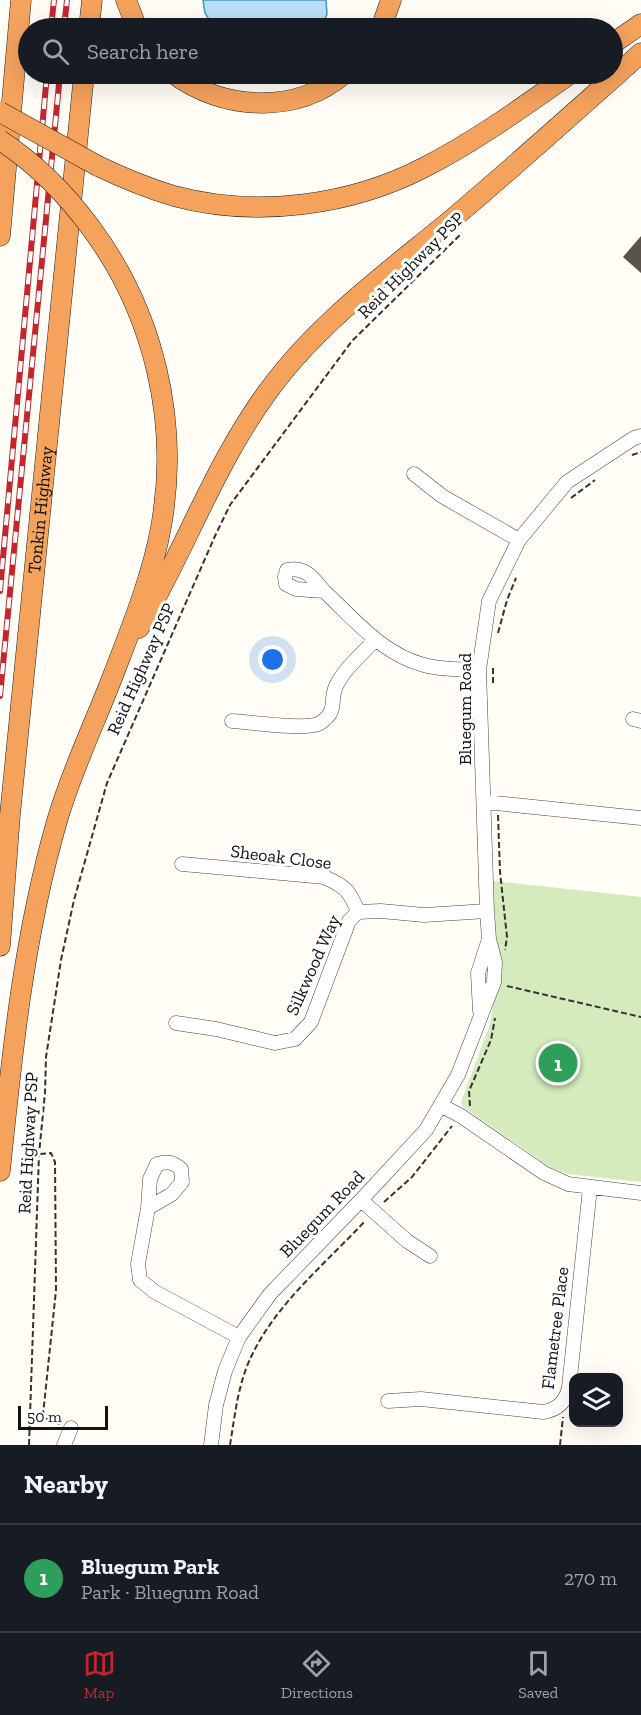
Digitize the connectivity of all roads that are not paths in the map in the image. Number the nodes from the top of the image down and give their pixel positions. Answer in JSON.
{"nodes":[{"id":1,"x":21,"y":0,"type":"edge"},
{"id":2,"x":92,"y":0,"type":"edge"},
{"id":3,"x":126,"y":0,"type":"edge"},
{"id":4,"x":391,"y":0,"type":"edge"},
{"id":5,"x":19,"y":18,"type":"edge"},
{"id":6,"x":90,"y":18,"type":"edge"},
{"id":7,"x":133,"y":18,"type":"edge"},
{"id":8,"x":385,"y":18,"type":"edge"},
{"id":9,"x":641,"y":24,"type":"edge"},
{"id":10,"x":18,"y":34,"type":"edge"},
{"id":11,"x":623,"y":36,"type":"edge"},
{"id":12,"x":641,"y":53,"type":"edge"},
{"id":13,"x":623,"y":69,"type":"edge"},
{"id":14,"x":83,"y":84,"type":"edge"},
{"id":15,"x":191,"y":84,"type":"edge"},
{"id":16,"x":328,"y":84,"type":"edge"},
{"id":17,"x":555,"y":84,"type":"edge"},
{"id":18,"x":606,"y":84,"type":"edge"},
{"id":19,"x":0,"y":112,"type":"edge"},
{"id":20,"x":0,"y":140,"type":"edge"},
{"id":21,"x":0,"y":236,"type":"edge"},
{"id":22,"x":641,"y":436,"type":"edge"},
{"id":23,"x":414,"y":474,"type":"dead end"},
{"id":24,"x":519,"y":540,"type":"junction"},
{"id":25,"x":324,"y":591,"type":"dead end"},
{"id":26,"x":375,"y":640,"type":"junction"},
{"id":27,"x":116,"y":667,"type":"junction"},
{"id":28,"x":480,"y":670,"type":"junction"},
{"id":29,"x":232,"y":721,"type":"dead end"},
{"id":30,"x":491,"y":803,"type":"junction"},
{"id":31,"x":641,"y":818,"type":"edge"},
{"id":32,"x":182,"y":864,"type":"dead end"},
{"id":33,"x":487,"y":911,"type":"junction"},
{"id":34,"x":358,"y":912,"type":"junction"},
{"id":35,"x":0,"y":946,"type":"edge"},
{"id":36,"x":176,"y":1023,"type":"dead end"},
{"id":37,"x":442,"y":1106,"type":"junction"},
{"id":38,"x":0,"y":1171,"type":"edge"},
{"id":39,"x":590,"y":1188,"type":"junction"},
{"id":40,"x":641,"y":1193,"type":"edge"},
{"id":41,"x":362,"y":1200,"type":"junction"},
{"id":42,"x":148,"y":1208,"type":"dead end"},
{"id":43,"x":430,"y":1256,"type":"dead end"},
{"id":44,"x":239,"y":1336,"type":"junction"},
{"id":45,"x":388,"y":1401,"type":"dead end"},
{"id":46,"x":71,"y":1428,"type":"road end"},
{"id":47,"x":64,"y":1445,"type":"edge"},
{"id":48,"x":211,"y":1445,"type":"edge"}],
"edges":[{"from":1,"to":5,"type":"highway"},
{"from":2,"to":6,"type":"highway"},
{"from":3,"to":7,"type":"highway"},
{"from":4,"to":8,"type":"highway"},
{"from":9,"to":11,"type":"highway"},
{"from":10,"to":21,"type":"highway"},
{"from":12,"to":13,"type":"highway"},
{"from":14,"to":35,"type":"highway","name":"Tonkin Highway"},
{"from":15,"to":16,"type":"highway"},
{"from":17,"to":19,"type":"highway","bridge":true},
{"from":18,"to":27,"type":"highway"},
{"from":20,"to":27,"type":"highway","bridge":true},
{"from":22,"to":24,"type":"street","name":"Bluegum Road"},
{"from":23,"to":24,"type":"street"},
{"from":24,"to":28,"type":"street","name":"Bluegum Road"},
{"from":25,"to":26,"type":"street"},
{"from":26,"to":28,"type":"street"},
{"from":26,"to":29,"type":"street"},
{"from":27,"to":38,"type":"highway"},
{"from":28,"to":30,"type":"street","name":"Bluegum Road"},
{"from":30,"to":31,"type":"street"},
{"from":30,"to":33,"type":"street","name":"Bluegum Road"},
{"from":32,"to":34,"type":"street","name":"Sheoak Close"},
{"from":33,"to":34,"type":"street","name":"Silkwood Way"},
{"from":33,"to":37,"type":"street","name":"Bluegum Road"},
{"from":34,"to":36,"type":"street","name":"Silkwood Way"},
{"from":37,"to":39,"type":"street"},
{"from":37,"to":41,"type":"street","name":"Bluegum Road"},
{"from":39,"to":40,"type":"street"},
{"from":39,"to":45,"type":"street","name":"Flametree Place"},
{"from":41,"to":43,"type":"street"},
{"from":41,"to":44,"type":"street","name":"Bluegum Road"},
{"from":42,"to":44,"type":"street"},
{"from":44,"to":48,"type":"street","name":"Bluegum Road"},
{"from":46,"to":47,"type":"street"}]}
